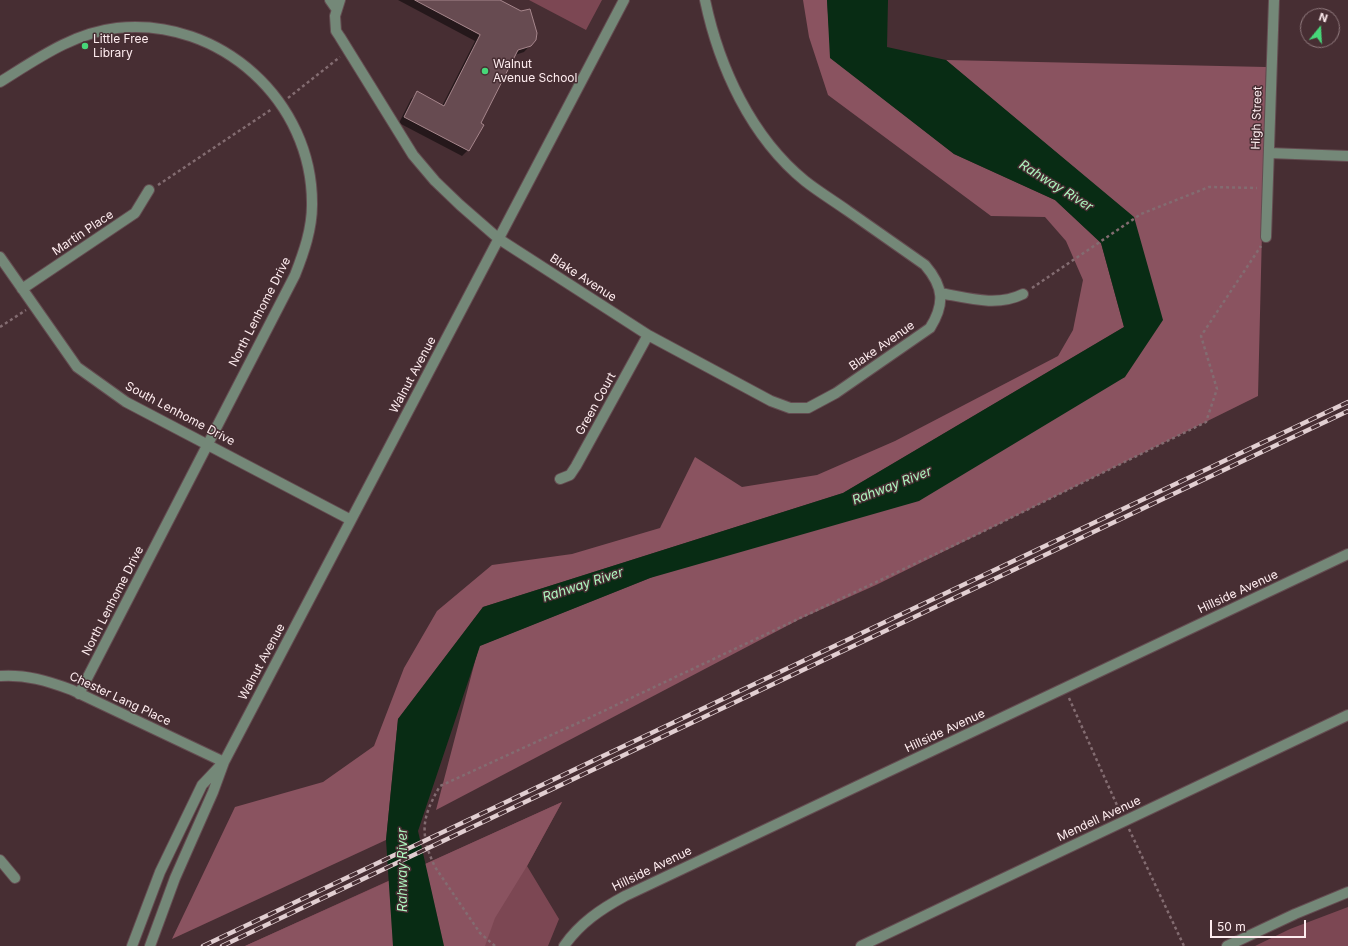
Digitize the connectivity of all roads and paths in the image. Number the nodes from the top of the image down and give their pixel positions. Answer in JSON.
{"nodes":[{"id":1,"x":330,"y":0,"type":"edge"},
{"id":2,"x":340,"y":0,"type":"edge"},
{"id":3,"x":624,"y":0,"type":"edge"},
{"id":4,"x":705,"y":0,"type":"edge"},
{"id":5,"x":1274,"y":0,"type":"edge"},
{"id":6,"x":337,"y":10,"type":"junction"},
{"id":7,"x":347,"y":52,"type":"junction"},
{"id":8,"x":2,"y":77,"type":"edge"},
{"id":9,"x":281,"y":103,"type":"junction"},
{"id":10,"x":1269,"y":153,"type":"junction"},
{"id":11,"x":1348,"y":156,"type":"edge"},
{"id":12,"x":1269,"y":188,"type":"junction"},
{"id":13,"x":149,"y":190,"type":"joint"},
{"id":14,"x":1266,"y":237,"type":"joint"},
{"id":15,"x":499,"y":239,"type":"junction"},
{"id":16,"x":0,"y":257,"type":"edge"},
{"id":17,"x":22,"y":289,"type":"junction"},
{"id":18,"x":940,"y":293,"type":"junction"},
{"id":19,"x":1023,"y":294,"type":"joint"},
{"id":20,"x":33,"y":306,"type":"junction"},
{"id":21,"x":0,"y":327,"type":"edge"},
{"id":22,"x":648,"y":335,"type":"junction"},
{"id":23,"x":208,"y":444,"type":"junction"},
{"id":24,"x":560,"y":479,"type":"dead end"},
{"id":25,"x":351,"y":520,"type":"junction"},
{"id":26,"x":1348,"y":554,"type":"edge"},
{"id":27,"x":0,"y":676,"type":"edge"},
{"id":28,"x":79,"y":694,"type":"junction"},
{"id":29,"x":1348,"y":715,"type":"edge"},
{"id":30,"x":224,"y":762,"type":"junction"},
{"id":31,"x":0,"y":860,"type":"edge"},
{"id":32,"x":15,"y":878,"type":"dead end"},
{"id":33,"x":1348,"y":892,"type":"edge"},
{"id":34,"x":132,"y":946,"type":"edge"},
{"id":35,"x":150,"y":946,"type":"edge"},
{"id":36,"x":495,"y":946,"type":"edge"},
{"id":37,"x":564,"y":946,"type":"edge"},
{"id":38,"x":861,"y":946,"type":"edge"},
{"id":39,"x":1227,"y":946,"type":"edge"}],
"edges":[{"from":1,"to":6,"type":"street"},
{"from":2,"to":6,"type":"street","name":"Blake Avenue"},
{"from":3,"to":15,"type":"street","name":"Walnut Avenue"},
{"from":4,"to":18,"type":"street","name":"Blake Avenue"},
{"from":5,"to":10,"type":"street","name":"High Street"},
{"from":6,"to":7,"type":"street","name":"Blake Avenue"},
{"from":7,"to":9,"type":"path"},
{"from":7,"to":15,"type":"street","name":"Blake Avenue"},
{"from":8,"to":9,"type":"street","name":"North Lenhome Drive"},
{"from":9,"to":13,"type":"path"},
{"from":9,"to":23,"type":"street","name":"North Lenhome Drive"},
{"from":10,"to":11,"type":"street"},
{"from":10,"to":12,"type":"street","name":"High Street"},
{"from":12,"to":14,"type":"street","name":"High Street"},
{"from":12,"to":19,"type":"path"},
{"from":13,"to":17,"type":"street","name":"Martin Place"},
{"from":14,"to":36,"type":"path"},
{"from":15,"to":22,"type":"street","name":"Blake Avenue"},
{"from":15,"to":25,"type":"street","name":"Walnut Avenue"},
{"from":16,"to":17,"type":"street","name":"South Lenhome Drive"},
{"from":17,"to":20,"type":"street","name":"South Lenhome Drive"},
{"from":18,"to":19,"type":"street"},
{"from":18,"to":22,"type":"street","name":"Blake Avenue"},
{"from":20,"to":21,"type":"path"},
{"from":20,"to":23,"type":"street","name":"South Lenhome Drive"},
{"from":22,"to":24,"type":"street","name":"Green Court"},
{"from":23,"to":25,"type":"street","name":"South Lenhome Drive"},
{"from":23,"to":28,"type":"street","name":"North Lenhome Drive"},
{"from":25,"to":30,"type":"street","name":"Walnut Avenue"},
{"from":26,"to":37,"type":"street","name":"Hillside Avenue"},
{"from":27,"to":28,"type":"street","name":"Chester Lang Place"},
{"from":28,"to":30,"type":"street","name":"Chester Lang Place"},
{"from":29,"to":38,"type":"street","name":"Mendell Avenue"},
{"from":30,"to":34,"type":"street","name":"Walnut Avenue"},
{"from":30,"to":35,"type":"street","name":"Walnut Avenue"},
{"from":31,"to":32,"type":"street"},
{"from":33,"to":39,"type":"street"}]}
